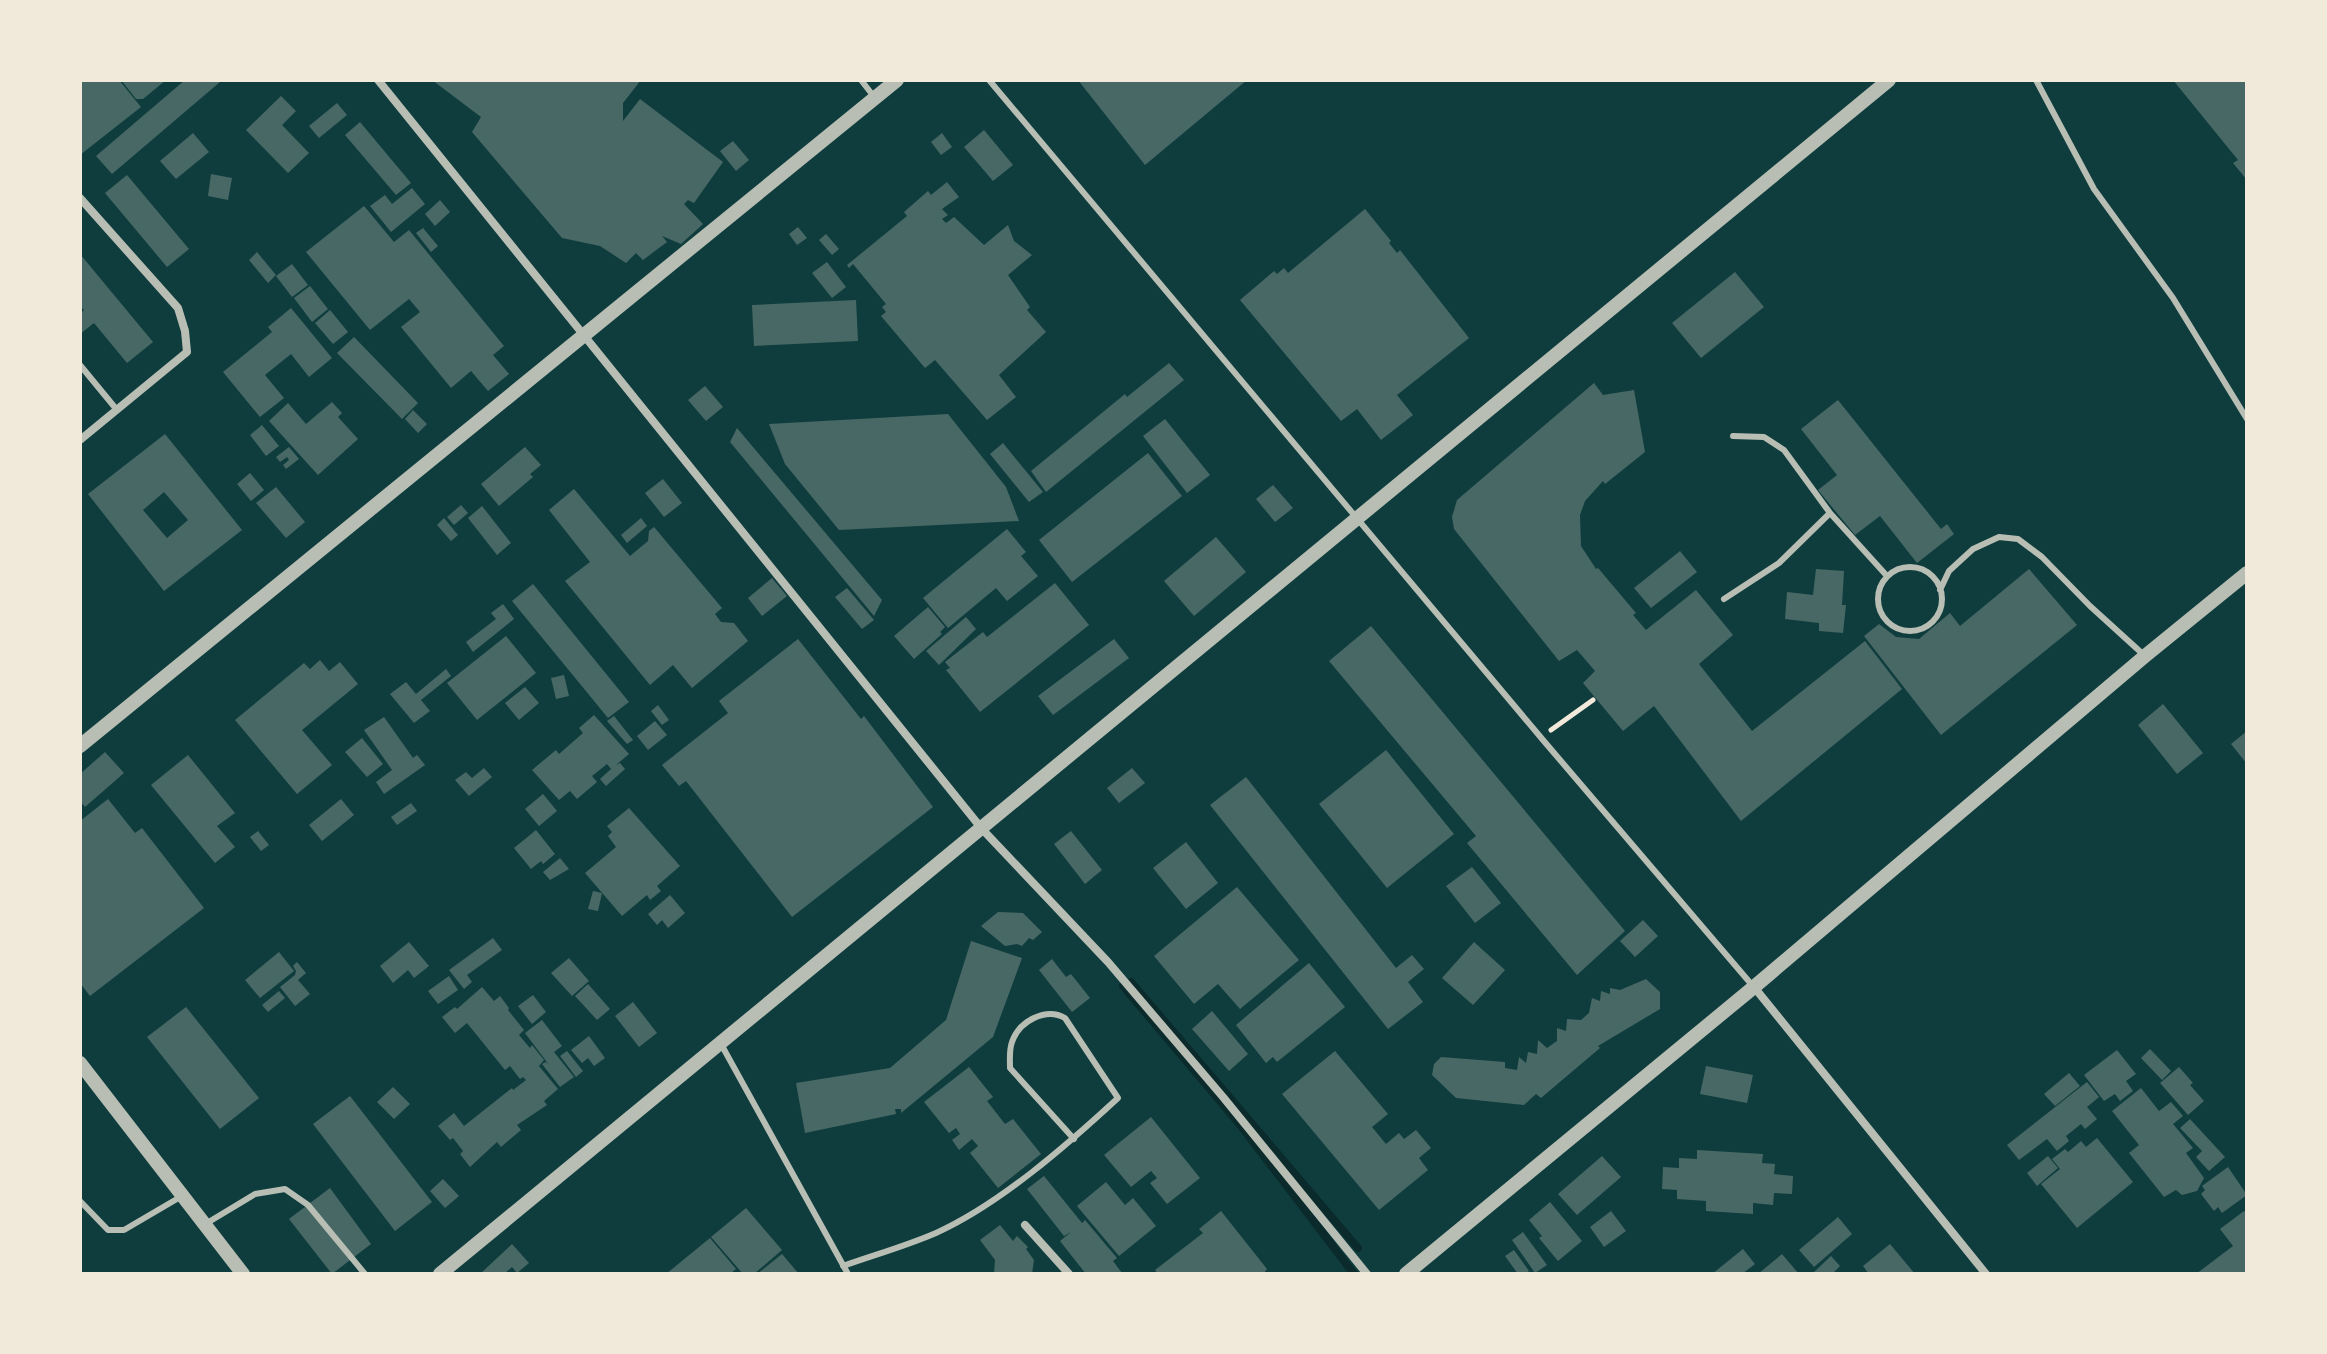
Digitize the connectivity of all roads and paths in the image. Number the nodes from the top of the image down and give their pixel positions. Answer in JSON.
{"nodes":[{"id":1,"x":378,"y":80,"type":"edge"},
{"id":2,"x":861,"y":80,"type":"edge"},
{"id":3,"x":897,"y":80,"type":"edge"},
{"id":4,"x":989,"y":80,"type":"edge"},
{"id":5,"x":1889,"y":80,"type":"edge"},
{"id":6,"x":2036,"y":80,"type":"edge"},
{"id":7,"x":875,"y":98,"type":"junction"},
{"id":8,"x":80,"y":198,"type":"edge"},
{"id":9,"x":584,"y":335,"type":"junction"},
{"id":10,"x":80,"y":365,"type":"edge"},
{"id":11,"x":117,"y":410,"type":"junction"},
{"id":12,"x":2247,"y":419,"type":"edge"},
{"id":13,"x":1733,"y":436,"type":"dead end"},
{"id":14,"x":80,"y":440,"type":"edge"},
{"id":15,"x":1830,"y":513,"type":"junction"},
{"id":16,"x":1357,"y":519,"type":"junction"},
{"id":17,"x":2247,"y":573,"type":"edge"},
{"id":18,"x":1887,"y":576,"type":"junction"},
{"id":19,"x":1940,"y":590,"type":"junction"},
{"id":20,"x":1724,"y":599,"type":"dead end"},
{"id":21,"x":2145,"y":656,"type":"junction"},
{"id":22,"x":1593,"y":700,"type":"dead end"},
{"id":23,"x":1543,"y":740,"type":"junction"},
{"id":24,"x":80,"y":746,"type":"edge"},
{"id":25,"x":982,"y":829,"type":"junction"},
{"id":26,"x":1754,"y":987,"type":"junction"},
{"id":27,"x":721,"y":1044,"type":"junction"},
{"id":28,"x":80,"y":1063,"type":"edge"},
{"id":29,"x":1074,"y":1139,"type":"junction"},
{"id":30,"x":182,"y":1196,"type":"junction"},
{"id":31,"x":80,"y":1201,"type":"edge"},
{"id":32,"x":204,"y":1225,"type":"junction"},
{"id":33,"x":1025,"y":1225,"type":"dead end"},
{"id":34,"x":843,"y":1266,"type":"junction"},
{"id":35,"x":243,"y":1274,"type":"edge"},
{"id":36,"x":365,"y":1274,"type":"edge"},
{"id":37,"x":440,"y":1274,"type":"edge"},
{"id":38,"x":848,"y":1274,"type":"edge"},
{"id":39,"x":1069,"y":1274,"type":"edge"},
{"id":40,"x":1367,"y":1274,"type":"edge"},
{"id":41,"x":1406,"y":1274,"type":"edge"},
{"id":42,"x":1986,"y":1274,"type":"edge"}],
"edges":[{"from":1,"to":9,"type":"street"},
{"from":2,"to":7,"type":"lane"},
{"from":3,"to":7,"type":"street"},
{"from":4,"to":16,"type":"lane"},
{"from":5,"to":16,"type":"street"},
{"from":6,"to":12,"type":"lane"},
{"from":7,"to":9,"type":"street"},
{"from":8,"to":11,"type":"street"},
{"from":9,"to":24,"type":"street"},
{"from":9,"to":25,"type":"street"},
{"from":10,"to":11,"type":"lane"},
{"from":11,"to":14,"type":"street"},
{"from":13,"to":15,"type":"lane"},
{"from":15,"to":18,"type":"lane"},
{"from":15,"to":20,"type":"lane"},
{"from":16,"to":23,"type":"lane"},
{"from":16,"to":25,"type":"street"},
{"from":17,"to":21,"type":"street"},
{"from":18,"to":19,"type":"lane"},
{"from":18,"to":19,"type":"lane"},
{"from":19,"to":21,"type":"lane"},
{"from":21,"to":26,"type":"street"},
{"from":22,"to":23,"type":"path"},
{"from":23,"to":26,"type":"lane"},
{"from":25,"to":27,"type":"street"},
{"from":25,"to":40,"type":"street"},
{"from":26,"to":41,"type":"street"},
{"from":26,"to":42,"type":"street"},
{"from":27,"to":34,"type":"lane"},
{"from":27,"to":37,"type":"street"},
{"from":28,"to":30,"type":"street"},
{"from":29,"to":29,"type":"lane"},
{"from":29,"to":34,"type":"lane"},
{"from":30,"to":31,"type":"lane"},
{"from":30,"to":32,"type":"street"},
{"from":32,"to":35,"type":"street"},
{"from":32,"to":36,"type":"lane"},
{"from":33,"to":39,"type":"street"},
{"from":34,"to":38,"type":"lane"}]}
